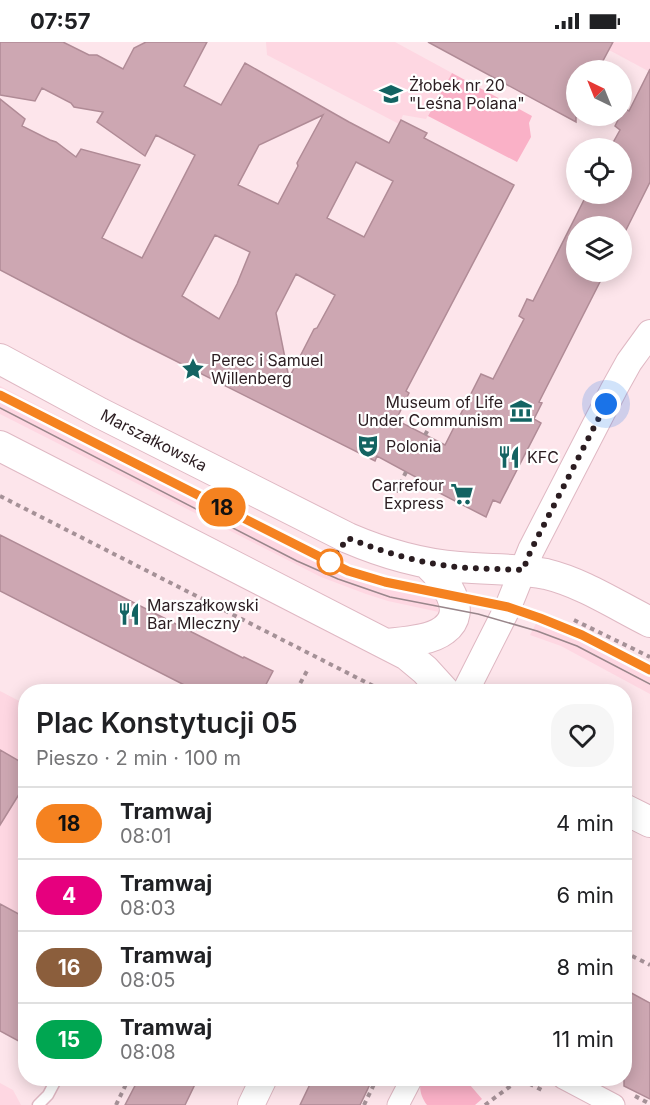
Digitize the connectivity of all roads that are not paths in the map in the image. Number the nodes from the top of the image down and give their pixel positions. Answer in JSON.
{"nodes":[{"id":1,"x":650,"y":333,"type":"edge"},
{"id":2,"x":0,"y":359,"type":"edge"},
{"id":3,"x":0,"y":446,"type":"edge"},
{"id":4,"x":427,"y":563,"type":"junction"},
{"id":5,"x":523,"y":570,"type":"junction"},
{"id":6,"x":650,"y":622,"type":"edge"},
{"id":7,"x":386,"y":644,"type":"junction"},
{"id":8,"x":438,"y":684,"type":"edge"},
{"id":9,"x":469,"y":684,"type":"edge"},
{"id":10,"x":632,"y":813,"type":"edge"},
{"id":11,"x":650,"y":822,"type":"edge"},
{"id":12,"x":53,"y":1086,"type":"edge"},
{"id":13,"x":260,"y":1086,"type":"edge"},
{"id":14,"x":408,"y":1086,"type":"edge"},
{"id":15,"x":556,"y":1087,"type":"edge"},
{"id":16,"x":38,"y":1105,"type":"edge"},
{"id":17,"x":251,"y":1105,"type":"edge"},
{"id":18,"x":398,"y":1105,"type":"edge"},
{"id":19,"x":614,"y":1105,"type":"edge"}],
"edges":[{"from":1,"to":5,"type":"street"},
{"from":2,"to":4,"type":"main road","name":"Marszałkowska"},
{"from":3,"to":7,"type":"main road"},
{"from":4,"to":5,"type":"main road","name":"Marszałkowska"},
{"from":4,"to":7,"type":"main road"},
{"from":5,"to":6,"type":"main road","name":"Marszałkowska"},
{"from":5,"to":9,"type":"street"},
{"from":7,"to":8,"type":"main road"},
{"from":10,"to":11,"type":"main road"},
{"from":12,"to":16,"type":"lane"},
{"from":13,"to":17,"type":"street"},
{"from":14,"to":18,"type":"street"},
{"from":15,"to":19,"type":"street"}]}
